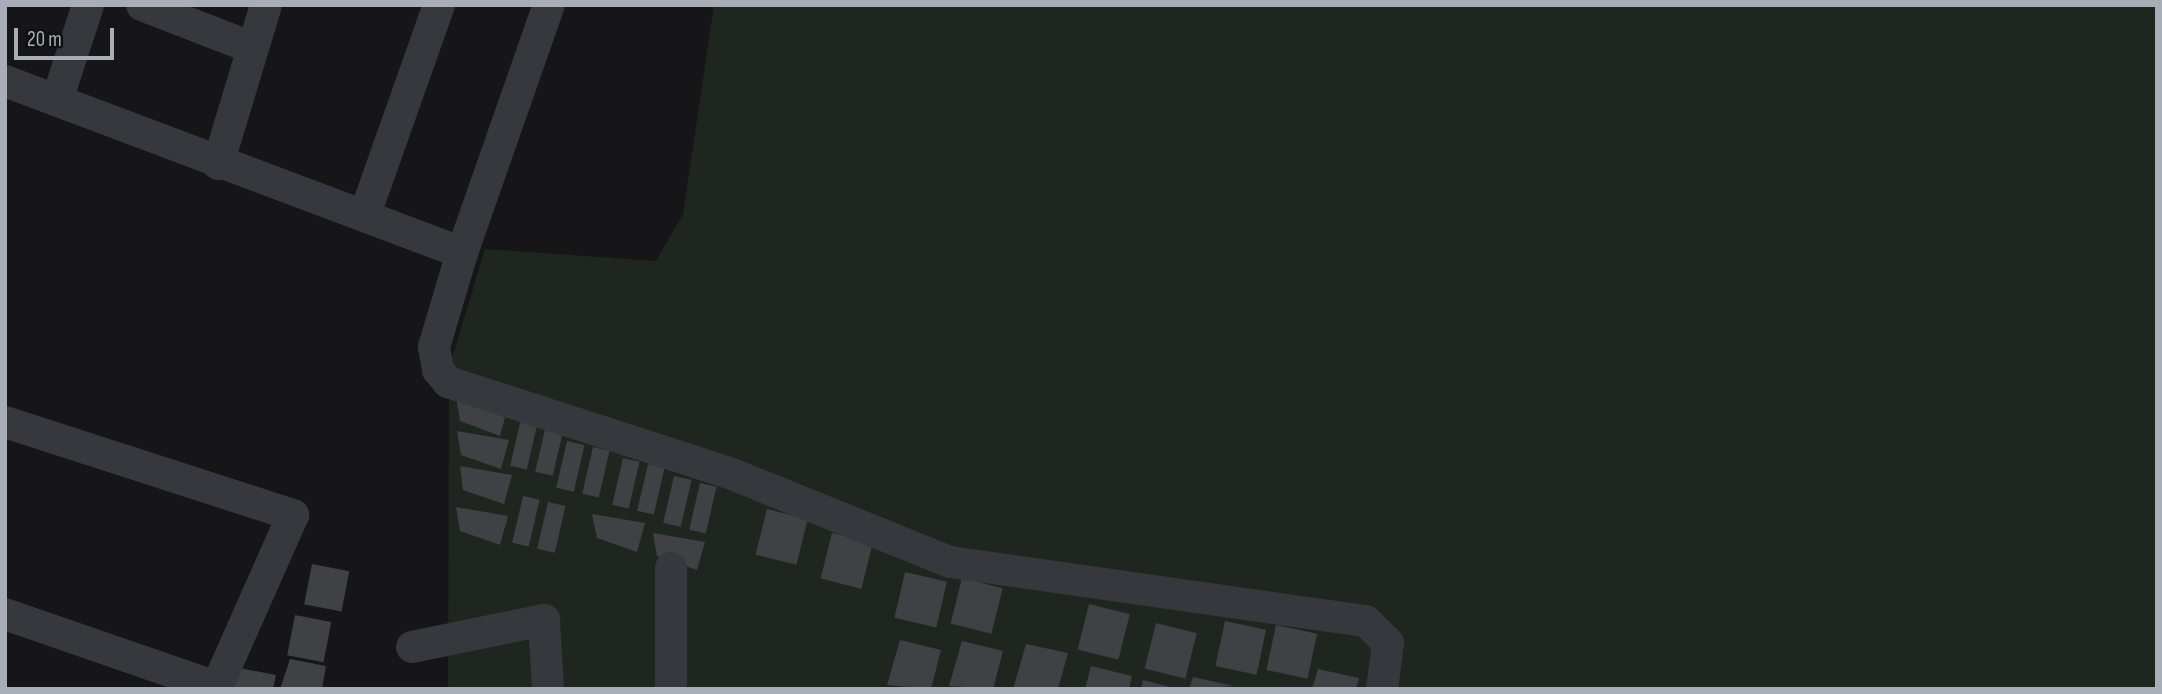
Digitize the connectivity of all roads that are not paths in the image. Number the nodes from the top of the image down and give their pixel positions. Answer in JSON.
{"nodes":[{"id":1,"x":88,"y":5,"type":"edge"},
{"id":2,"x":142,"y":5,"type":"edge"},
{"id":3,"x":266,"y":5,"type":"edge"},
{"id":4,"x":439,"y":5,"type":"edge"},
{"id":5,"x":549,"y":5,"type":"edge"},
{"id":6,"x":253,"y":48,"type":"junction"},
{"id":7,"x":5,"y":81,"type":"edge"},
{"id":8,"x":57,"y":100,"type":"junction"},
{"id":9,"x":218,"y":164,"type":"junction"},
{"id":10,"x":365,"y":214,"type":"junction"},
{"id":11,"x":462,"y":253,"type":"junction"},
{"id":12,"x":5,"y":422,"type":"edge"},
{"id":13,"x":671,"y":568,"type":"dead end"},
{"id":14,"x":5,"y":614,"type":"edge"},
{"id":15,"x":412,"y":647,"type":"dead end"},
{"id":16,"x":216,"y":688,"type":"edge"},
{"id":17,"x":548,"y":689,"type":"edge"},
{"id":18,"x":671,"y":689,"type":"edge"},
{"id":19,"x":1382,"y":689,"type":"edge"}],
"edges":[{"from":1,"to":8,"type":"street"},
{"from":2,"to":6,"type":"street"},
{"from":3,"to":6,"type":"street"},
{"from":4,"to":10,"type":"street"},
{"from":5,"to":11,"type":"street"},
{"from":6,"to":9,"type":"street"},
{"from":7,"to":8,"type":"street"},
{"from":8,"to":9,"type":"street"},
{"from":9,"to":10,"type":"street"},
{"from":10,"to":11,"type":"street"},
{"from":11,"to":19,"type":"street"},
{"from":12,"to":16,"type":"street"},
{"from":13,"to":18,"type":"street"},
{"from":14,"to":16,"type":"street"},
{"from":15,"to":17,"type":"street"}]}
